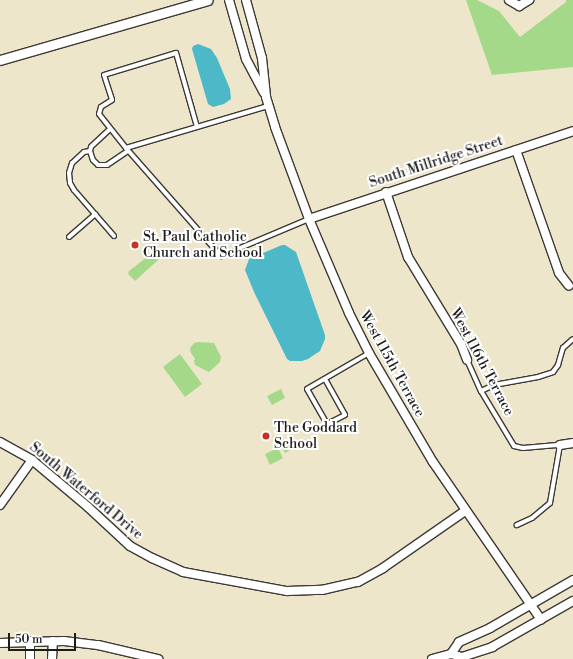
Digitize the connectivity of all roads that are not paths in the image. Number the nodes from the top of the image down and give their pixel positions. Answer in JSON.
{"nodes":[{"id":1,"x":208,"y":0,"type":"edge"},
{"id":2,"x":229,"y":0,"type":"edge"},
{"id":3,"x":246,"y":0,"type":"edge"},
{"id":4,"x":509,"y":0,"type":"edge"},
{"id":5,"x":530,"y":0,"type":"edge"},
{"id":6,"x":0,"y":60,"type":"edge"},
{"id":7,"x":266,"y":97,"type":"junction"},
{"id":8,"x":268,"y":106,"type":"junction"},
{"id":9,"x":197,"y":127,"type":"junction"},
{"id":10,"x":110,"y":129,"type":"junction"},
{"id":11,"x":573,"y":131,"type":"edge"},
{"id":12,"x":127,"y":149,"type":"junction"},
{"id":13,"x":516,"y":150,"type":"junction"},
{"id":14,"x":90,"y":151,"type":"junction"},
{"id":15,"x":386,"y":192,"type":"junction"},
{"id":16,"x":95,"y":214,"type":"junction"},
{"id":17,"x":308,"y":219,"type":"junction"},
{"id":18,"x":114,"y":236,"type":"dead end"},
{"id":19,"x":69,"y":237,"type":"dead end"},
{"id":20,"x":571,"y":288,"type":"edge"},
{"id":21,"x":573,"y":339,"type":"edge"},
{"id":22,"x":369,"y":353,"type":"junction"},
{"id":23,"x":467,"y":360,"type":"joint"},
{"id":24,"x":326,"y":378,"type":"junction"},
{"id":25,"x":481,"y":391,"type":"junction"},
{"id":26,"x":0,"y":442,"type":"edge"},
{"id":27,"x":573,"y":443,"type":"edge"},
{"id":28,"x":560,"y":445,"type":"junction"},
{"id":29,"x":32,"y":460,"type":"junction"},
{"id":30,"x":0,"y":505,"type":"edge"},
{"id":31,"x":465,"y":511,"type":"junction"},
{"id":32,"x":517,"y":525,"type":"dead end"},
{"id":33,"x":573,"y":580,"type":"edge"},
{"id":34,"x":573,"y":601,"type":"edge"},
{"id":35,"x":531,"y":604,"type":"junction"},
{"id":36,"x":541,"y":620,"type":"junction"},
{"id":37,"x":30,"y":641,"type":"junction"},
{"id":38,"x":53,"y":641,"type":"junction"},
{"id":39,"x":0,"y":643,"type":"edge"},
{"id":40,"x":452,"y":656,"type":"edge"},
{"id":41,"x":30,"y":659,"type":"edge"},
{"id":42,"x":52,"y":659,"type":"edge"},
{"id":43,"x":158,"y":659,"type":"edge"},
{"id":44,"x":432,"y":659,"type":"edge"}],
"edges":[{"from":1,"to":6,"type":"street"},
{"from":2,"to":7,"type":"street","name":"West 115th Terrace"},
{"from":3,"to":7,"type":"street","name":"West 115th Terrace"},
{"from":4,"to":5,"type":"street"},
{"from":7,"to":8,"type":"street","name":"West 115th Terrace"},
{"from":8,"to":9,"type":"lane"},
{"from":8,"to":17,"type":"street","name":"West 115th Terrace"},
{"from":9,"to":10,"type":"lane"},
{"from":9,"to":12,"type":"lane"},
{"from":10,"to":12,"type":"lane"},
{"from":10,"to":14,"type":"lane"},
{"from":11,"to":13,"type":"street","name":"South Millridge Street"},
{"from":12,"to":14,"type":"lane"},
{"from":12,"to":17,"type":"lane"},
{"from":13,"to":15,"type":"street","name":"South Millridge Street"},
{"from":13,"to":20,"type":"street"},
{"from":14,"to":16,"type":"lane"},
{"from":15,"to":17,"type":"street","name":"South Millridge Street"},
{"from":15,"to":23,"type":"street","name":"West 116th Terrace"},
{"from":16,"to":18,"type":"lane"},
{"from":16,"to":19,"type":"lane"},
{"from":17,"to":22,"type":"street","name":"West 115th Terrace"},
{"from":21,"to":25,"type":"lane"},
{"from":22,"to":24,"type":"lane"},
{"from":22,"to":31,"type":"street","name":"West 115th Terrace"},
{"from":23,"to":25,"type":"lane","name":"West 116th Terrace"},
{"from":24,"to":24,"type":"lane"},
{"from":25,"to":28,"type":"lane","name":"West 116th Terrace"},
{"from":26,"to":29,"type":"street","name":"South Waterford Drive"},
{"from":27,"to":28,"type":"street","name":"West 116th Terrace"},
{"from":28,"to":32,"type":"lane"},
{"from":29,"to":30,"type":"street"},
{"from":29,"to":31,"type":"street","name":"South Waterford Drive"},
{"from":31,"to":35,"type":"street","name":"West 115th Terrace"},
{"from":33,"to":35,"type":"street"},
{"from":34,"to":36,"type":"street"},
{"from":35,"to":36,"type":"street","name":"West 115th Terrace"},
{"from":35,"to":40,"type":"street"},
{"from":36,"to":40,"type":"street"},
{"from":37,"to":38,"type":"street"},
{"from":37,"to":39,"type":"street"},
{"from":37,"to":41,"type":"street"},
{"from":38,"to":42,"type":"street"},
{"from":38,"to":43,"type":"street"},
{"from":40,"to":44,"type":"street"}]}
